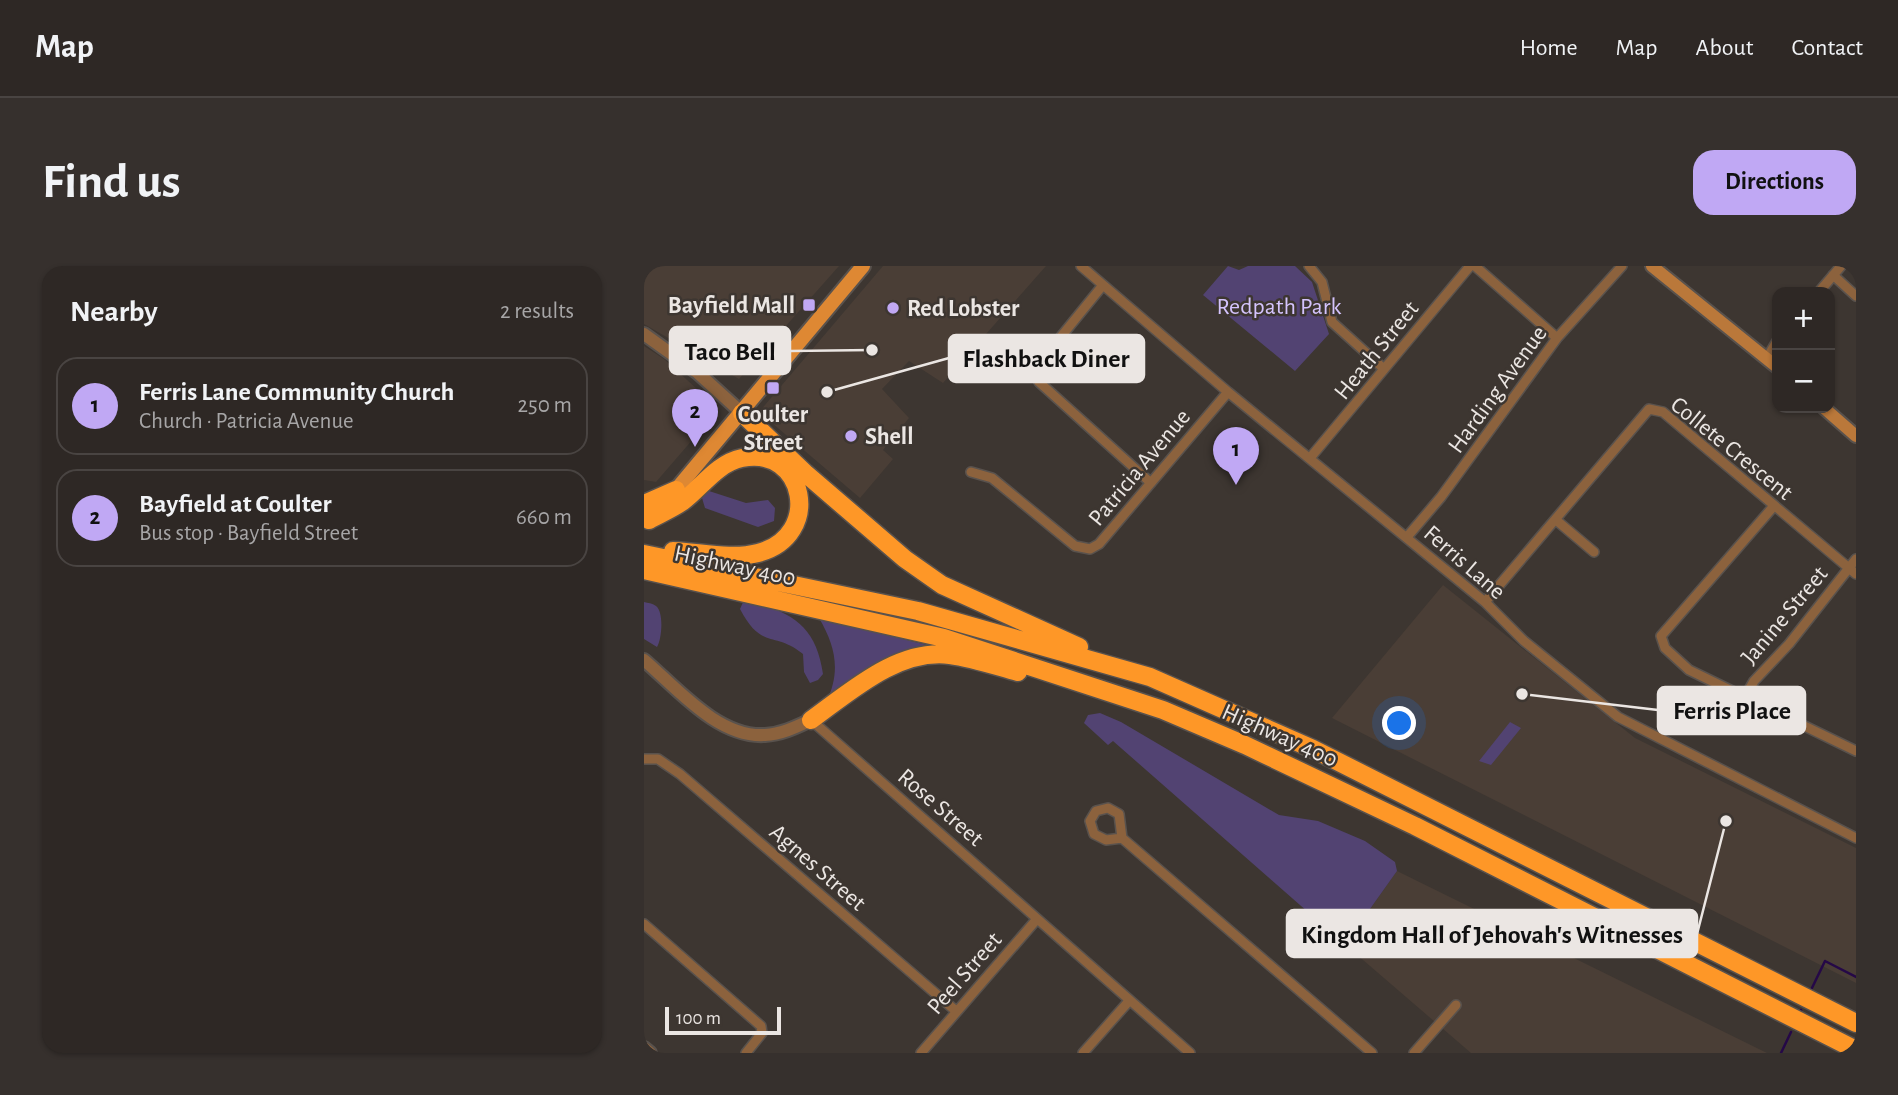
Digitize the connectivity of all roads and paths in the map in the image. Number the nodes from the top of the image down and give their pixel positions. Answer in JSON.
{"nodes":[{"id":1,"x":863,"y":266,"type":"edge"},
{"id":2,"x":1081,"y":266,"type":"edge"},
{"id":3,"x":1309,"y":266,"type":"edge"},
{"id":4,"x":1472,"y":266,"type":"edge"},
{"id":5,"x":1622,"y":266,"type":"edge"},
{"id":6,"x":1652,"y":266,"type":"edge"},
{"id":7,"x":1841,"y":266,"type":"edge"},
{"id":8,"x":1833,"y":275,"type":"junction"},
{"id":9,"x":1103,"y":285,"type":"junction"},
{"id":10,"x":1823,"y":287,"type":"edge"},
{"id":11,"x":1856,"y":296,"type":"edge"},
{"id":12,"x":644,"y":334,"type":"edge"},
{"id":13,"x":1558,"y":338,"type":"junction"},
{"id":14,"x":1772,"y":363,"type":"edge"},
{"id":15,"x":1384,"y":369,"type":"junction"},
{"id":16,"x":1228,"y":392,"type":"junction"},
{"id":17,"x":742,"y":413,"type":"junction"},
{"id":18,"x":1830,"y":413,"type":"edge"},
{"id":19,"x":1856,"y":436,"type":"edge"},
{"id":20,"x":1310,"y":458,"type":"junction"},
{"id":21,"x":971,"y":472,"type":"dead end"},
{"id":22,"x":1151,"y":483,"type":"junction"},
{"id":23,"x":676,"y":490,"type":"joint"},
{"id":24,"x":1773,"y":507,"type":"junction"},
{"id":25,"x":646,"y":517,"type":"edge"},
{"id":26,"x":1556,"y":520,"type":"junction"},
{"id":27,"x":1407,"y":537,"type":"junction"},
{"id":28,"x":1594,"y":552,"type":"dead end"},
{"id":29,"x":1856,"y":559,"type":"edge"},
{"id":30,"x":645,"y":560,"type":"edge"},
{"id":31,"x":1852,"y":571,"type":"edge"},
{"id":32,"x":1485,"y":603,"type":"junction"},
{"id":33,"x":644,"y":660,"type":"edge"},
{"id":34,"x":1150,"y":677,"type":"junction"},
{"id":35,"x":1124,"y":696,"type":"junction"},
{"id":36,"x":1745,"y":697,"type":"junction"},
{"id":37,"x":811,"y":720,"type":"junction"},
{"id":38,"x":1856,"y":751,"type":"edge"},
{"id":39,"x":648,"y":758,"type":"edge"},
{"id":40,"x":1122,"y":838,"type":"dead end"},
{"id":41,"x":1856,"y":838,"type":"edge"},
{"id":42,"x":1037,"y":919,"type":"junction"},
{"id":43,"x":644,"y":924,"type":"edge"},
{"id":44,"x":1129,"y":1000,"type":"junction"},
{"id":45,"x":1456,"y":1005,"type":"dead end"},
{"id":46,"x":956,"y":1011,"type":"junction"},
{"id":47,"x":1856,"y":1023,"type":"edge"},
{"id":48,"x":644,"y":1048,"type":"edge"},
{"id":49,"x":1856,"y":1050,"type":"edge"},
{"id":50,"x":650,"y":1053,"type":"edge"},
{"id":51,"x":746,"y":1053,"type":"edge"},
{"id":52,"x":920,"y":1053,"type":"edge"},
{"id":53,"x":1083,"y":1053,"type":"edge"},
{"id":54,"x":1190,"y":1053,"type":"edge"},
{"id":55,"x":1372,"y":1053,"type":"edge"},
{"id":56,"x":1414,"y":1053,"type":"edge"}],
"edges":[{"from":1,"to":17,"type":"main road"},
{"from":2,"to":9,"type":"street","name":"Ferris Lane"},
{"from":3,"to":15,"type":"street"},
{"from":4,"to":13,"type":"street"},
{"from":4,"to":15,"type":"street","name":"Heath Street"},
{"from":5,"to":13,"type":"street","name":"Harding Avenue"},
{"from":6,"to":14,"type":"main road"},
{"from":7,"to":8,"type":"street"},
{"from":8,"to":10,"type":"street"},
{"from":8,"to":11,"type":"street"},
{"from":9,"to":16,"type":"street","name":"Ferris Lane"},
{"from":9,"to":22,"type":"street"},
{"from":12,"to":17,"type":"street"},
{"from":13,"to":27,"type":"street","name":"Harding Avenue"},
{"from":15,"to":20,"type":"street","name":"Heath Street"},
{"from":16,"to":20,"type":"street","name":"Ferris Lane"},
{"from":16,"to":22,"type":"street","name":"Patricia Avenue"},
{"from":17,"to":23,"type":"main road"},
{"from":17,"to":34,"type":"highway"},
{"from":18,"to":19,"type":"main road"},
{"from":20,"to":27,"type":"street","name":"Ferris Lane"},
{"from":21,"to":22,"type":"street","name":"Patricia Avenue"},
{"from":23,"to":25,"type":"highway"},
{"from":24,"to":26,"type":"street","name":"Collete Crescent"},
{"from":24,"to":31,"type":"street","name":"Collete Crescent"},
{"from":24,"to":36,"type":"street"},
{"from":25,"to":30,"type":"highway"},
{"from":26,"to":28,"type":"street"},
{"from":26,"to":32,"type":"street","name":"Collete Crescent"},
{"from":27,"to":32,"type":"street","name":"Ferris Lane"},
{"from":29,"to":31,"type":"street","name":"Janine Street"},
{"from":30,"to":34,"type":"highway","name":"Highway 400"},
{"from":30,"to":35,"type":"highway","name":"Highway 400"},
{"from":31,"to":36,"type":"street","name":"Janine Street"},
{"from":32,"to":41,"type":"street","name":"Ferris Lane"},
{"from":33,"to":37,"type":"street"},
{"from":34,"to":47,"type":"highway","name":"Highway 400"},
{"from":35,"to":37,"type":"highway"},
{"from":35,"to":49,"type":"highway","name":"Highway 400"},
{"from":36,"to":38,"type":"street"},
{"from":37,"to":42,"type":"street","name":"Rose Street"},
{"from":39,"to":46,"type":"street","name":"Agnes Street"},
{"from":40,"to":55,"type":"street"},
{"from":42,"to":44,"type":"street","name":"Rose Street"},
{"from":42,"to":46,"type":"street","name":"Peel Street"},
{"from":43,"to":51,"type":"street"},
{"from":44,"to":53,"type":"street"},
{"from":44,"to":54,"type":"street","name":"Rose Street"},
{"from":45,"to":56,"type":"street"},
{"from":46,"to":52,"type":"street","name":"Peel Street"},
{"from":48,"to":50,"type":"street"}]}
